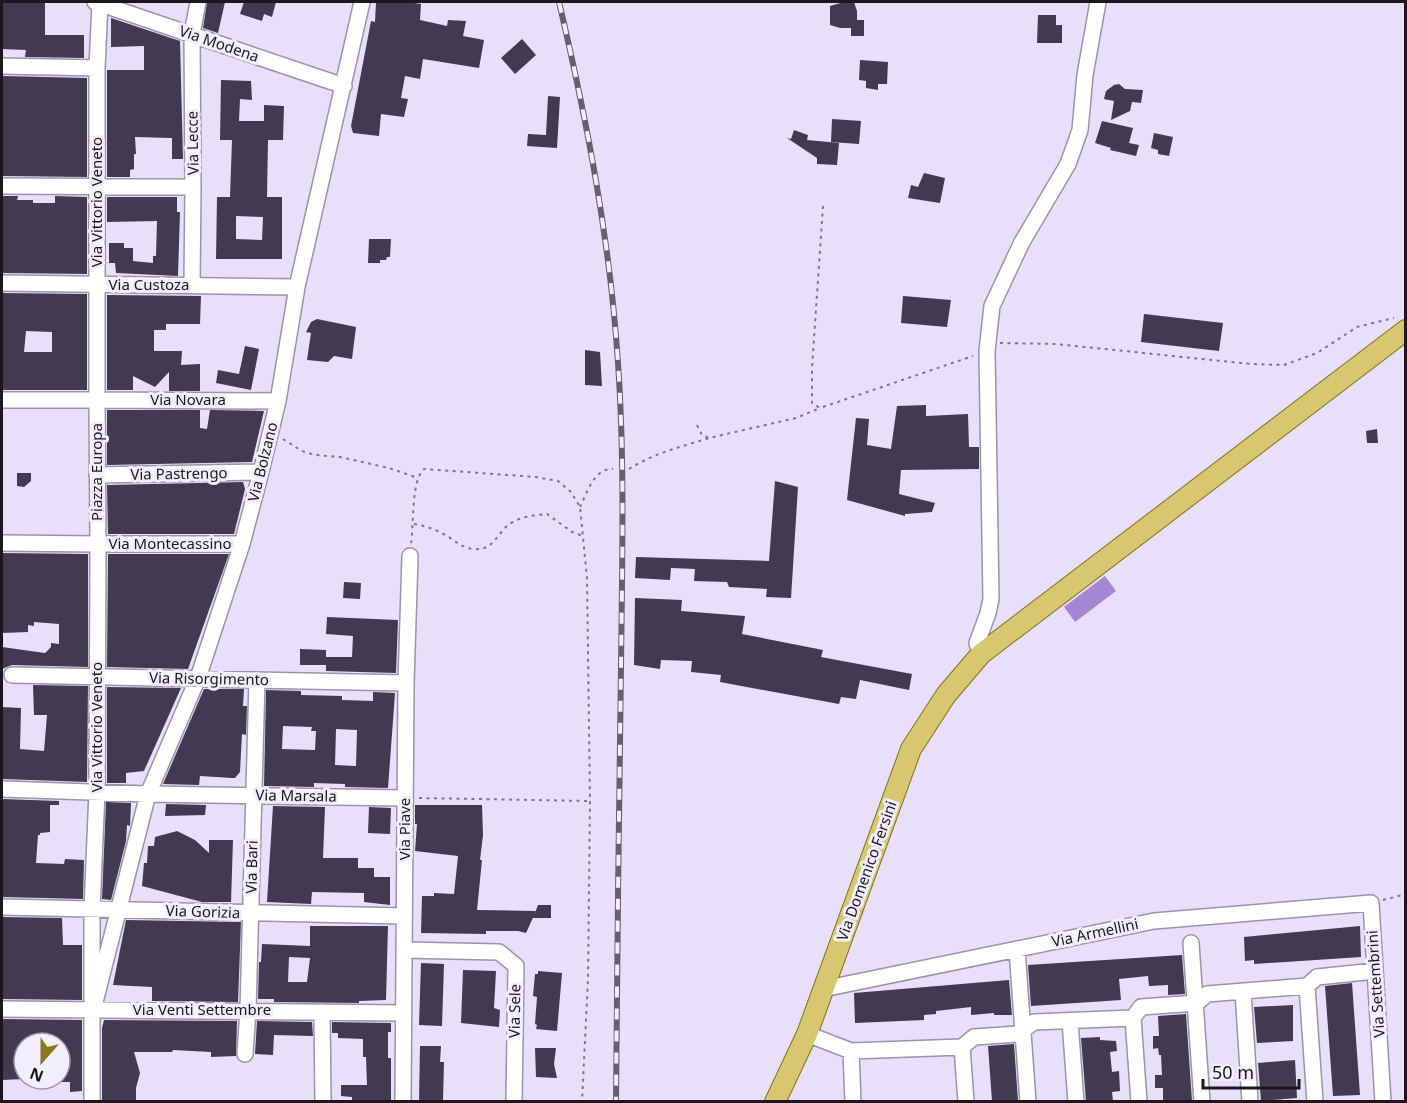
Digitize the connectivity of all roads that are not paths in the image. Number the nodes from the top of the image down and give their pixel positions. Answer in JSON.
{"nodes":[{"id":1,"x":98,"y":2,"type":"edge"},
{"id":2,"x":198,"y":2,"type":"edge"},
{"id":3,"x":362,"y":2,"type":"edge"},
{"id":4,"x":1098,"y":2,"type":"edge"},
{"id":5,"x":192,"y":34,"type":"junction"},
{"id":6,"x":2,"y":66,"type":"edge"},
{"id":7,"x":97,"y":68,"type":"junction"},
{"id":8,"x":344,"y":86,"type":"junction"},
{"id":9,"x":2,"y":186,"type":"edge"},
{"id":10,"x":97,"y":187,"type":"junction"},
{"id":11,"x":194,"y":187,"type":"junction"},
{"id":12,"x":2,"y":283,"type":"edge"},
{"id":13,"x":98,"y":285,"type":"junction"},
{"id":14,"x":192,"y":285,"type":"junction"},
{"id":15,"x":297,"y":287,"type":"junction"},
{"id":16,"x":1404,"y":323,"type":"edge"},
{"id":17,"x":2,"y":400,"type":"edge"},
{"id":18,"x":97,"y":400,"type":"junction"},
{"id":19,"x":278,"y":401,"type":"junction"},
{"id":20,"x":261,"y":472,"type":"junction"},
{"id":21,"x":97,"y":475,"type":"junction"},
{"id":22,"x":2,"y":543,"type":"edge"},
{"id":23,"x":98,"y":544,"type":"junction"},
{"id":24,"x":242,"y":544,"type":"junction"},
{"id":25,"x":410,"y":556,"type":"road end"},
{"id":26,"x":981,"y":654,"type":"junction"},
{"id":27,"x":12,"y":675,"type":"dead end"},
{"id":28,"x":97,"y":676,"type":"junction"},
{"id":29,"x":198,"y":678,"type":"junction"},
{"id":30,"x":257,"y":680,"type":"junction"},
{"id":31,"x":406,"y":683,"type":"junction"},
{"id":32,"x":2,"y":789,"type":"edge"},
{"id":33,"x":97,"y":791,"type":"junction"},
{"id":34,"x":148,"y":794,"type":"junction"},
{"id":35,"x":254,"y":796,"type":"junction"},
{"id":36,"x":405,"y":798,"type":"junction"},
{"id":37,"x":1371,"y":903,"type":"joint"},
{"id":38,"x":2,"y":907,"type":"edge"},
{"id":39,"x":119,"y":909,"type":"junction"},
{"id":40,"x":92,"y":910,"type":"junction"},
{"id":41,"x":251,"y":913,"type":"junction"},
{"id":42,"x":404,"y":916,"type":"junction"},
{"id":43,"x":1191,"y":943,"type":"dead end"},
{"id":44,"x":1017,"y":949,"type":"junction"},
{"id":45,"x":404,"y":950,"type":"junction"},
{"id":46,"x":1375,"y":971,"type":"junction"},
{"id":47,"x":1307,"y":986,"type":"junction"},
{"id":48,"x":823,"y":989,"type":"junction"},
{"id":49,"x":1243,"y":991,"type":"junction"},
{"id":50,"x":1197,"y":1003,"type":"junction"},
{"id":51,"x":2,"y":1008,"type":"edge"},
{"id":52,"x":93,"y":1010,"type":"junction"},
{"id":53,"x":248,"y":1010,"type":"junction"},
{"id":54,"x":322,"y":1012,"type":"junction"},
{"id":55,"x":404,"y":1013,"type":"junction"},
{"id":56,"x":1133,"y":1018,"type":"junction"},
{"id":57,"x":1070,"y":1021,"type":"junction"},
{"id":58,"x":1023,"y":1030,"type":"junction"},
{"id":59,"x":807,"y":1034,"type":"junction"},
{"id":60,"x":962,"y":1047,"type":"junction"},
{"id":61,"x":851,"y":1051,"type":"junction"},
{"id":62,"x":246,"y":1054,"type":"dead end"},
{"id":63,"x":92,"y":1101,"type":"edge"},
{"id":64,"x":322,"y":1101,"type":"edge"},
{"id":65,"x":403,"y":1101,"type":"edge"},
{"id":66,"x":514,"y":1101,"type":"edge"},
{"id":67,"x":775,"y":1101,"type":"edge"},
{"id":68,"x":853,"y":1101,"type":"edge"},
{"id":69,"x":966,"y":1101,"type":"edge"},
{"id":70,"x":1028,"y":1101,"type":"edge"},
{"id":71,"x":1076,"y":1101,"type":"edge"},
{"id":72,"x":1140,"y":1101,"type":"edge"},
{"id":73,"x":1203,"y":1101,"type":"edge"},
{"id":74,"x":1250,"y":1101,"type":"edge"},
{"id":75,"x":1315,"y":1101,"type":"edge"},
{"id":76,"x":1383,"y":1101,"type":"edge"}],
"edges":[{"from":1,"to":5,"type":"street","name":"Via Modena"},
{"from":1,"to":7,"type":"street","name":"Via Vittorio Veneto"},
{"from":2,"to":5,"type":"street","name":"Via Lecce"},
{"from":3,"to":8,"type":"street","name":"Via Bolzano"},
{"from":4,"to":26,"type":"street"},
{"from":5,"to":8,"type":"street","name":"Via Modena"},
{"from":5,"to":11,"type":"street","name":"Via Lecce"},
{"from":6,"to":7,"type":"street"},
{"from":7,"to":10,"type":"street","name":"Via Vittorio Veneto"},
{"from":8,"to":15,"type":"street","name":"Via Bolzano"},
{"from":9,"to":10,"type":"street"},
{"from":10,"to":11,"type":"street"},
{"from":10,"to":13,"type":"street","name":"Via Vittorio Veneto"},
{"from":11,"to":14,"type":"street","name":"Via Lecce"},
{"from":12,"to":13,"type":"street","name":"Via Custoza"},
{"from":13,"to":14,"type":"street","name":"Via Custoza"},
{"from":13,"to":18,"type":"street","name":"Via Vittorio Veneto"},
{"from":14,"to":15,"type":"street","name":"Via Custoza"},
{"from":15,"to":19,"type":"street","name":"Via Bolzano"},
{"from":16,"to":26,"type":"main road","name":"Via Domenico Fersini"},
{"from":17,"to":18,"type":"street"},
{"from":18,"to":19,"type":"street","name":"Via Novara"},
{"from":18,"to":21,"type":"street","name":"Piazza Europa"},
{"from":19,"to":20,"type":"street","name":"Via Bolzano"},
{"from":20,"to":21,"type":"street","name":"Via Pastrengo"},
{"from":20,"to":24,"type":"street","name":"Via Bolzano"},
{"from":21,"to":23,"type":"street","name":"Piazza Europa"},
{"from":22,"to":23,"type":"street"},
{"from":23,"to":24,"type":"street","name":"Via Montecassino"},
{"from":23,"to":28,"type":"street","name":"Via Vittorio Veneto"},
{"from":24,"to":29,"type":"street","name":"Via Bolzano"},
{"from":25,"to":31,"type":"street","name":"Via Piave"},
{"from":26,"to":48,"type":"main road","name":"Via Domenico Fersini"},
{"from":27,"to":28,"type":"street","name":"Via Risorgimento"},
{"from":28,"to":29,"type":"street","name":"Via Risorgimento"},
{"from":28,"to":33,"type":"street","name":"Via Vittorio Veneto"},
{"from":29,"to":30,"type":"street","name":"Via Risorgimento"},
{"from":29,"to":34,"type":"street","name":"Via Bolzano"},
{"from":30,"to":31,"type":"street","name":"Via Risorgimento"},
{"from":30,"to":35,"type":"street","name":"Via Bari"},
{"from":31,"to":36,"type":"street","name":"Via Piave"},
{"from":32,"to":33,"type":"street","name":"Via Marsala"},
{"from":33,"to":34,"type":"street","name":"Via Marsala"},
{"from":33,"to":40,"type":"street","name":"Via Vittorio Veneto"},
{"from":34,"to":35,"type":"street","name":"Via Marsala"},
{"from":34,"to":39,"type":"street","name":"Via Bolzano"},
{"from":35,"to":36,"type":"street","name":"Via Marsala"},
{"from":35,"to":41,"type":"street","name":"Via Bari"},
{"from":36,"to":42,"type":"street","name":"Via Piave"},
{"from":37,"to":44,"type":"street","name":"Via Armellini"},
{"from":37,"to":46,"type":"street","name":"Via Settembrini"},
{"from":38,"to":40,"type":"street","name":"Via Gorizia"},
{"from":39,"to":40,"type":"street","name":"Via Gorizia"},
{"from":39,"to":41,"type":"street","name":"Via Gorizia"},
{"from":39,"to":52,"type":"street","name":"Via Bolzano"},
{"from":40,"to":52,"type":"street","name":"Via Vittorio Veneto"},
{"from":41,"to":42,"type":"street","name":"Via Gorizia"},
{"from":41,"to":53,"type":"street","name":"Via Bari"},
{"from":42,"to":45,"type":"street","name":"Via Piave"},
{"from":43,"to":50,"type":"street"},
{"from":44,"to":48,"type":"street","name":"Via Armellini"},
{"from":44,"to":58,"type":"street"},
{"from":45,"to":55,"type":"street","name":"Via Piave"},
{"from":45,"to":66,"type":"street","name":"Via Sele"},
{"from":46,"to":47,"type":"street"},
{"from":46,"to":76,"type":"street","name":"Via Settembrini"},
{"from":47,"to":49,"type":"street"},
{"from":47,"to":75,"type":"street"},
{"from":48,"to":59,"type":"main road","name":"Via Domenico Fersini"},
{"from":49,"to":50,"type":"street"},
{"from":49,"to":74,"type":"street"},
{"from":50,"to":56,"type":"street"},
{"from":50,"to":73,"type":"street"},
{"from":51,"to":52,"type":"street","name":"Via Venti Settembre"},
{"from":52,"to":53,"type":"street","name":"Via Venti Settembre"},
{"from":52,"to":63,"type":"street"},
{"from":53,"to":54,"type":"street","name":"Via Venti Settembre"},
{"from":53,"to":62,"type":"street","name":"Via Bari"},
{"from":54,"to":55,"type":"street","name":"Via Venti Settembre"},
{"from":54,"to":64,"type":"street"},
{"from":55,"to":65,"type":"street","name":"Via Piave"},
{"from":56,"to":57,"type":"street"},
{"from":56,"to":72,"type":"street"},
{"from":57,"to":58,"type":"street"},
{"from":57,"to":71,"type":"street"},
{"from":58,"to":60,"type":"street"},
{"from":58,"to":70,"type":"street"},
{"from":59,"to":61,"type":"street"},
{"from":59,"to":67,"type":"main road","name":"Via Domenico Fersini"},
{"from":60,"to":61,"type":"street"},
{"from":60,"to":69,"type":"street"},
{"from":61,"to":68,"type":"street"}]}
